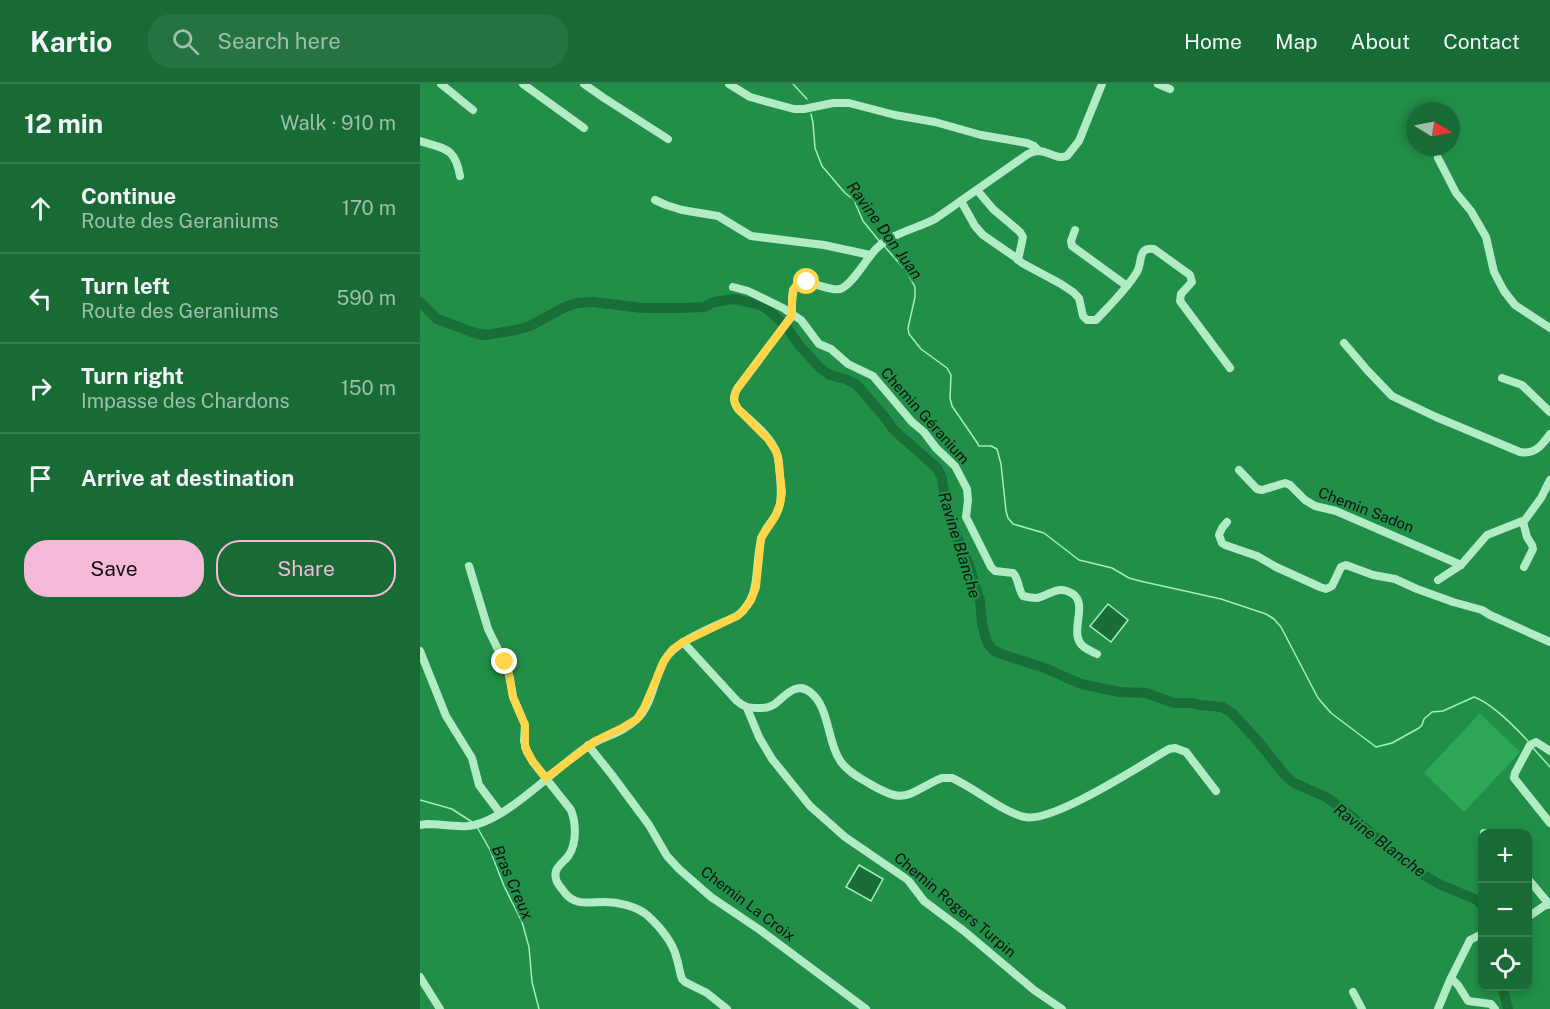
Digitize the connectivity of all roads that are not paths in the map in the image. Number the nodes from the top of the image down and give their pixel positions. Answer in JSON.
{"nodes":[{"id":1,"x":441,"y":84,"type":"edge"},
{"id":2,"x":523,"y":84,"type":"edge"},
{"id":3,"x":585,"y":84,"type":"edge"},
{"id":4,"x":729,"y":84,"type":"edge"},
{"id":5,"x":1102,"y":84,"type":"edge"},
{"id":6,"x":1158,"y":84,"type":"edge"},
{"id":7,"x":1170,"y":89,"type":"dead end"},
{"id":8,"x":473,"y":110,"type":"dead end"},
{"id":9,"x":584,"y":128,"type":"dead end"},
{"id":10,"x":668,"y":139,"type":"dead end"},
{"id":11,"x":420,"y":141,"type":"edge"},
{"id":12,"x":1039,"y":151,"type":"junction"},
{"id":13,"x":1438,"y":158,"type":"dead end"},
{"id":14,"x":460,"y":176,"type":"dead end"},
{"id":15,"x":977,"y":190,"type":"junction"},
{"id":16,"x":655,"y":200,"type":"dead end"},
{"id":17,"x":962,"y":201,"type":"junction"},
{"id":18,"x":1075,"y":230,"type":"dead end"},
{"id":19,"x":870,"y":255,"type":"junction"},
{"id":20,"x":1018,"y":260,"type":"junction"},
{"id":21,"x":1127,"y":286,"type":"junction"},
{"id":22,"x":734,"y":287,"type":"dead end"},
{"id":23,"x":790,"y":319,"type":"junction"},
{"id":24,"x":1550,"y":328,"type":"edge"},
{"id":25,"x":1344,"y":343,"type":"dead end"},
{"id":26,"x":1230,"y":368,"type":"dead end"},
{"id":27,"x":1502,"y":378,"type":"dead end"},
{"id":28,"x":1550,"y":412,"type":"edge"},
{"id":29,"x":1550,"y":434,"type":"edge"},
{"id":30,"x":1239,"y":470,"type":"dead end"},
{"id":31,"x":1550,"y":480,"type":"edge"},
{"id":32,"x":1227,"y":522,"type":"dead end"},
{"id":33,"x":1523,"y":522,"type":"junction"},
{"id":34,"x":1461,"y":564,"type":"junction"},
{"id":35,"x":469,"y":566,"type":"dead end"},
{"id":36,"x":1524,"y":567,"type":"dead end"},
{"id":37,"x":1438,"y":580,"type":"dead end"},
{"id":38,"x":683,"y":642,"type":"junction"},
{"id":39,"x":1550,"y":642,"type":"edge"},
{"id":40,"x":420,"y":651,"type":"edge"},
{"id":41,"x":1097,"y":654,"type":"dead end"},
{"id":42,"x":747,"y":708,"type":"junction"},
{"id":43,"x":588,"y":745,"type":"junction"},
{"id":44,"x":1550,"y":751,"type":"edge"},
{"id":45,"x":546,"y":778,"type":"junction"},
{"id":46,"x":1216,"y":791,"type":"dead end"},
{"id":47,"x":500,"y":813,"type":"junction"},
{"id":48,"x":1550,"y":823,"type":"edge"},
{"id":49,"x":420,"y":825,"type":"edge"},
{"id":50,"x":1531,"y":883,"type":"edge"},
{"id":51,"x":1549,"y":904,"type":"edge"},
{"id":52,"x":1532,"y":914,"type":"edge"},
{"id":53,"x":1478,"y":936,"type":"edge"},
{"id":54,"x":420,"y":976,"type":"edge"},
{"id":55,"x":1451,"y":978,"type":"junction"},
{"id":56,"x":1353,"y":992,"type":"dead end"},
{"id":57,"x":440,"y":1009,"type":"edge"},
{"id":58,"x":727,"y":1009,"type":"edge"},
{"id":59,"x":866,"y":1009,"type":"edge"},
{"id":60,"x":1062,"y":1009,"type":"edge"},
{"id":61,"x":1362,"y":1009,"type":"edge"},
{"id":62,"x":1438,"y":1009,"type":"edge"},
{"id":63,"x":1495,"y":1009,"type":"edge"}],
"edges":[{"from":1,"to":8,"type":"street"},
{"from":2,"to":9,"type":"street"},
{"from":3,"to":10,"type":"street"},
{"from":4,"to":12,"type":"street"},
{"from":5,"to":12,"type":"street"},
{"from":6,"to":7,"type":"street"},
{"from":11,"to":14,"type":"street"},
{"from":12,"to":15,"type":"street"},
{"from":13,"to":24,"type":"street"},
{"from":15,"to":17,"type":"street"},
{"from":15,"to":20,"type":"street"},
{"from":16,"to":19,"type":"street"},
{"from":17,"to":19,"type":"street"},
{"from":17,"to":20,"type":"street"},
{"from":18,"to":21,"type":"street"},
{"from":19,"to":23,"type":"street"},
{"from":20,"to":21,"type":"street"},
{"from":21,"to":26,"type":"street"},
{"from":22,"to":23,"type":"street","name":"Chemin Géranium"},
{"from":23,"to":38,"type":"street"},
{"from":23,"to":41,"type":"street","name":"Chemin Géranium"},
{"from":25,"to":29,"type":"street"},
{"from":27,"to":28,"type":"street"},
{"from":30,"to":34,"type":"street","name":"Chemin Sadon"},
{"from":31,"to":33,"type":"street"},
{"from":32,"to":39,"type":"street"},
{"from":33,"to":34,"type":"street"},
{"from":33,"to":36,"type":"street"},
{"from":34,"to":37,"type":"street"},
{"from":35,"to":45,"type":"street"},
{"from":38,"to":42,"type":"street"},
{"from":38,"to":43,"type":"street"},
{"from":40,"to":47,"type":"street"},
{"from":42,"to":46,"type":"street"},
{"from":42,"to":60,"type":"street","name":"Chemin Rogers Turpin"},
{"from":43,"to":45,"type":"street"},
{"from":43,"to":59,"type":"street","name":"Chemin La Croix"},
{"from":44,"to":48,"type":"street"},
{"from":45,"to":47,"type":"street"},
{"from":45,"to":58,"type":"street"},
{"from":47,"to":49,"type":"street"},
{"from":50,"to":51,"type":"street"},
{"from":51,"to":52,"type":"street"},
{"from":53,"to":55,"type":"street"},
{"from":54,"to":57,"type":"street"},
{"from":55,"to":62,"type":"street"},
{"from":55,"to":63,"type":"street"},
{"from":56,"to":61,"type":"street"}]}
